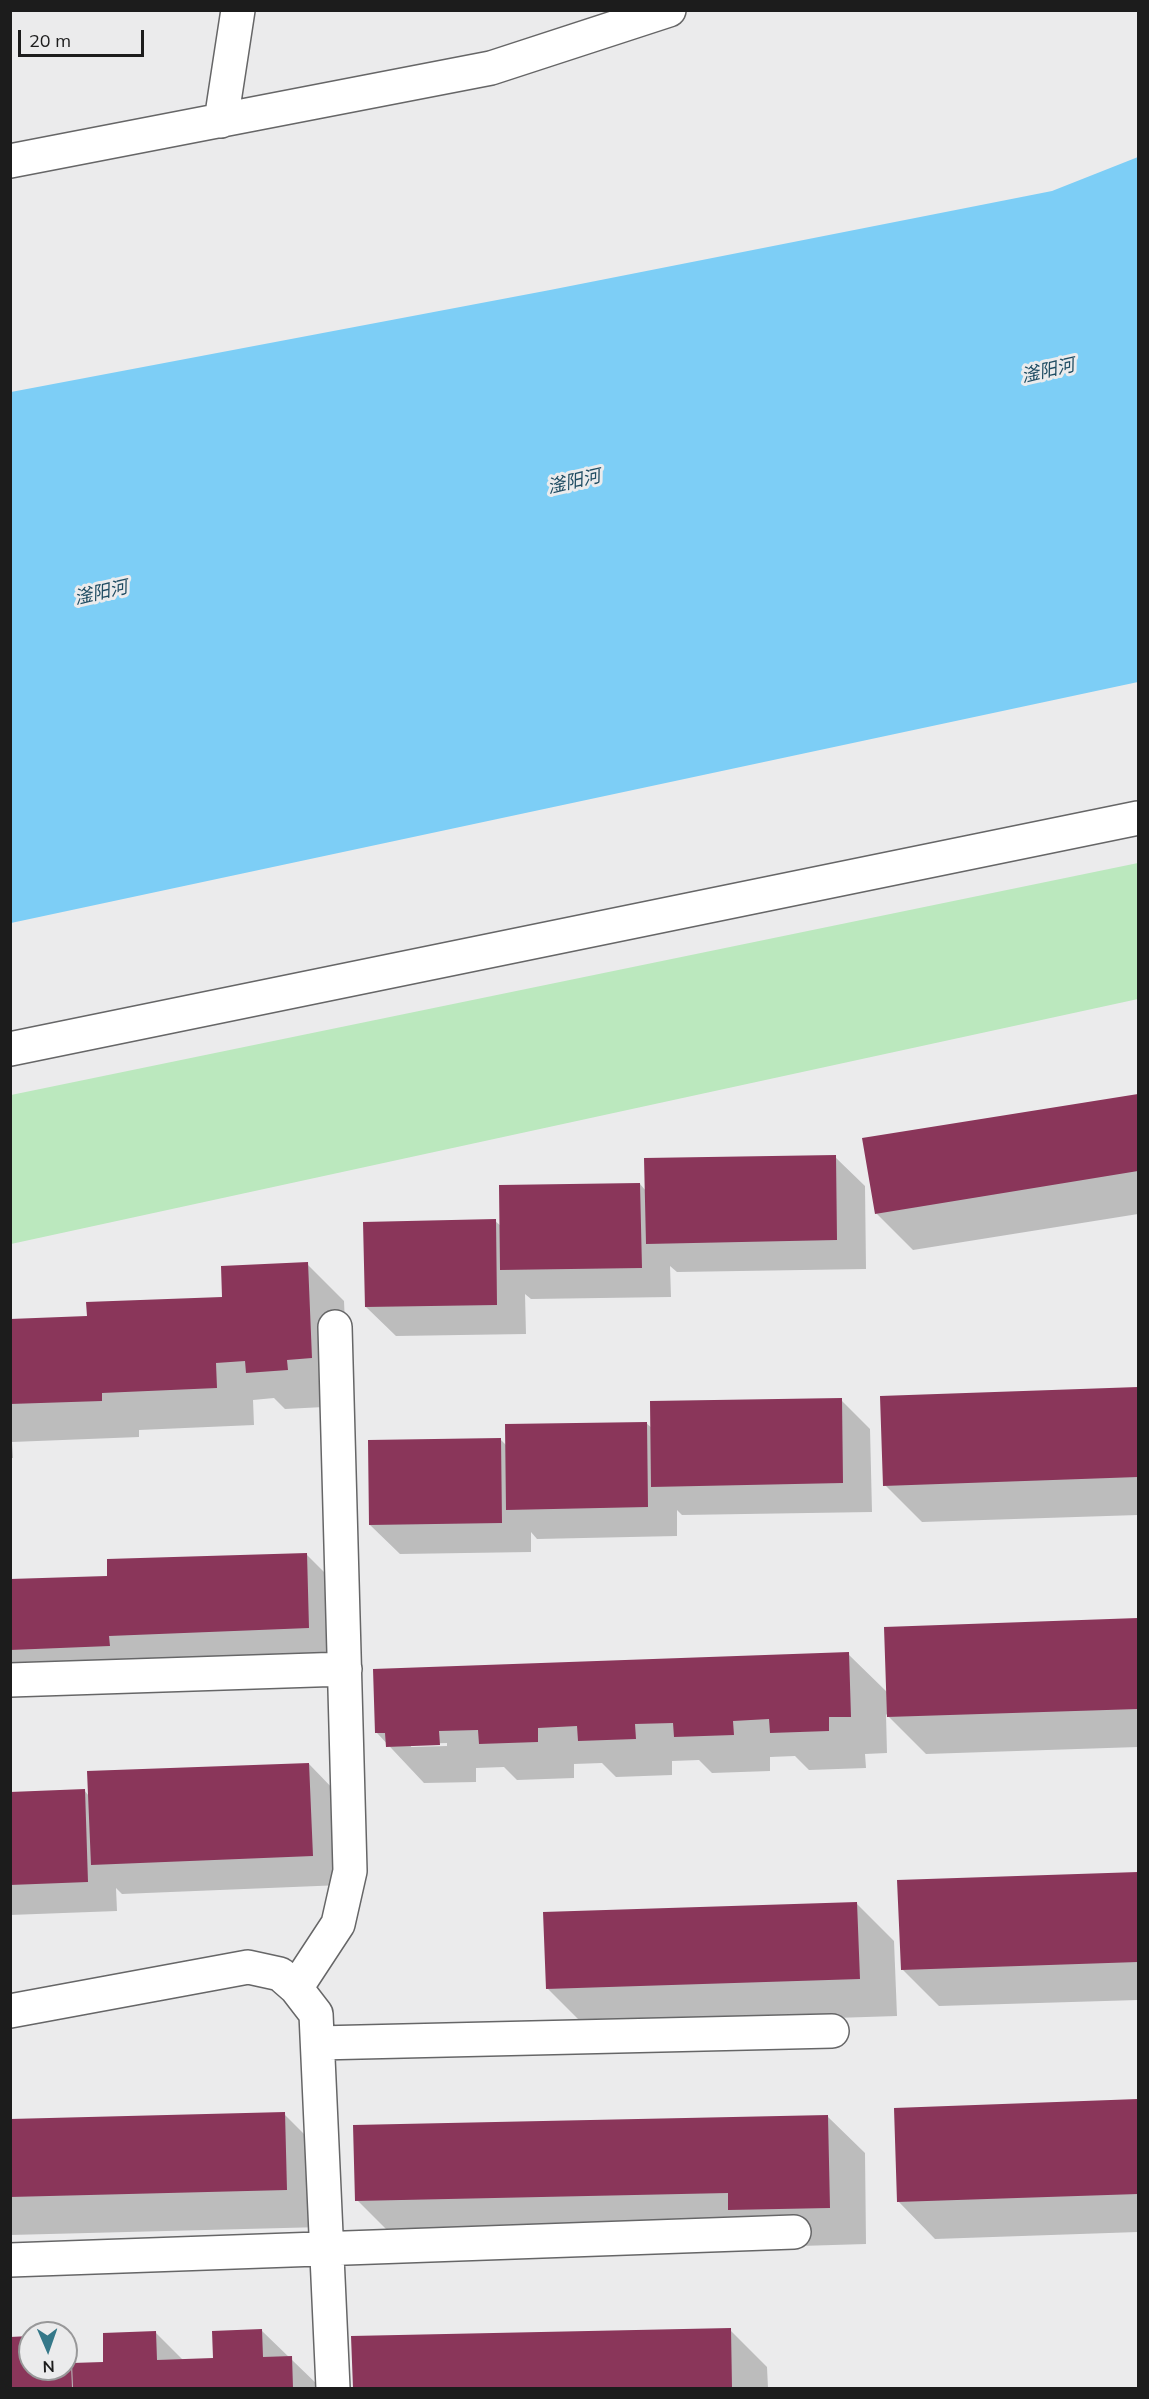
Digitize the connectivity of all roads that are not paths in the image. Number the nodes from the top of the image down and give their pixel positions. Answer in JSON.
{"nodes":[{"id":1,"x":238,"y":10,"type":"edge"},
{"id":2,"x":669,"y":10,"type":"edge"},
{"id":3,"x":221,"y":121,"type":"junction"},
{"id":4,"x":10,"y":161,"type":"edge"},
{"id":5,"x":1138,"y":818,"type":"edge"},
{"id":6,"x":10,"y":1049,"type":"edge"},
{"id":7,"x":335,"y":1327,"type":"dead end"},
{"id":8,"x":345,"y":1669,"type":"junction"},
{"id":9,"x":10,"y":1680,"type":"edge"},
{"id":10,"x":296,"y":1988,"type":"junction"},
{"id":11,"x":10,"y":2011,"type":"edge"},
{"id":12,"x":832,"y":2031,"type":"dead end"},
{"id":13,"x":318,"y":2043,"type":"junction"},
{"id":14,"x":794,"y":2232,"type":"dead end"},
{"id":15,"x":327,"y":2249,"type":"junction"},
{"id":16,"x":10,"y":2260,"type":"edge"},
{"id":17,"x":333,"y":2388,"type":"edge"}],
"edges":[{"from":1,"to":3,"type":"street"},
{"from":2,"to":3,"type":"street"},
{"from":3,"to":4,"type":"street"},
{"from":5,"to":6,"type":"street"},
{"from":7,"to":8,"type":"street"},
{"from":8,"to":9,"type":"street"},
{"from":8,"to":10,"type":"street"},
{"from":10,"to":11,"type":"street"},
{"from":10,"to":13,"type":"street"},
{"from":12,"to":13,"type":"street"},
{"from":13,"to":15,"type":"street"},
{"from":14,"to":15,"type":"street"},
{"from":15,"to":16,"type":"street"},
{"from":15,"to":17,"type":"street"}]}
